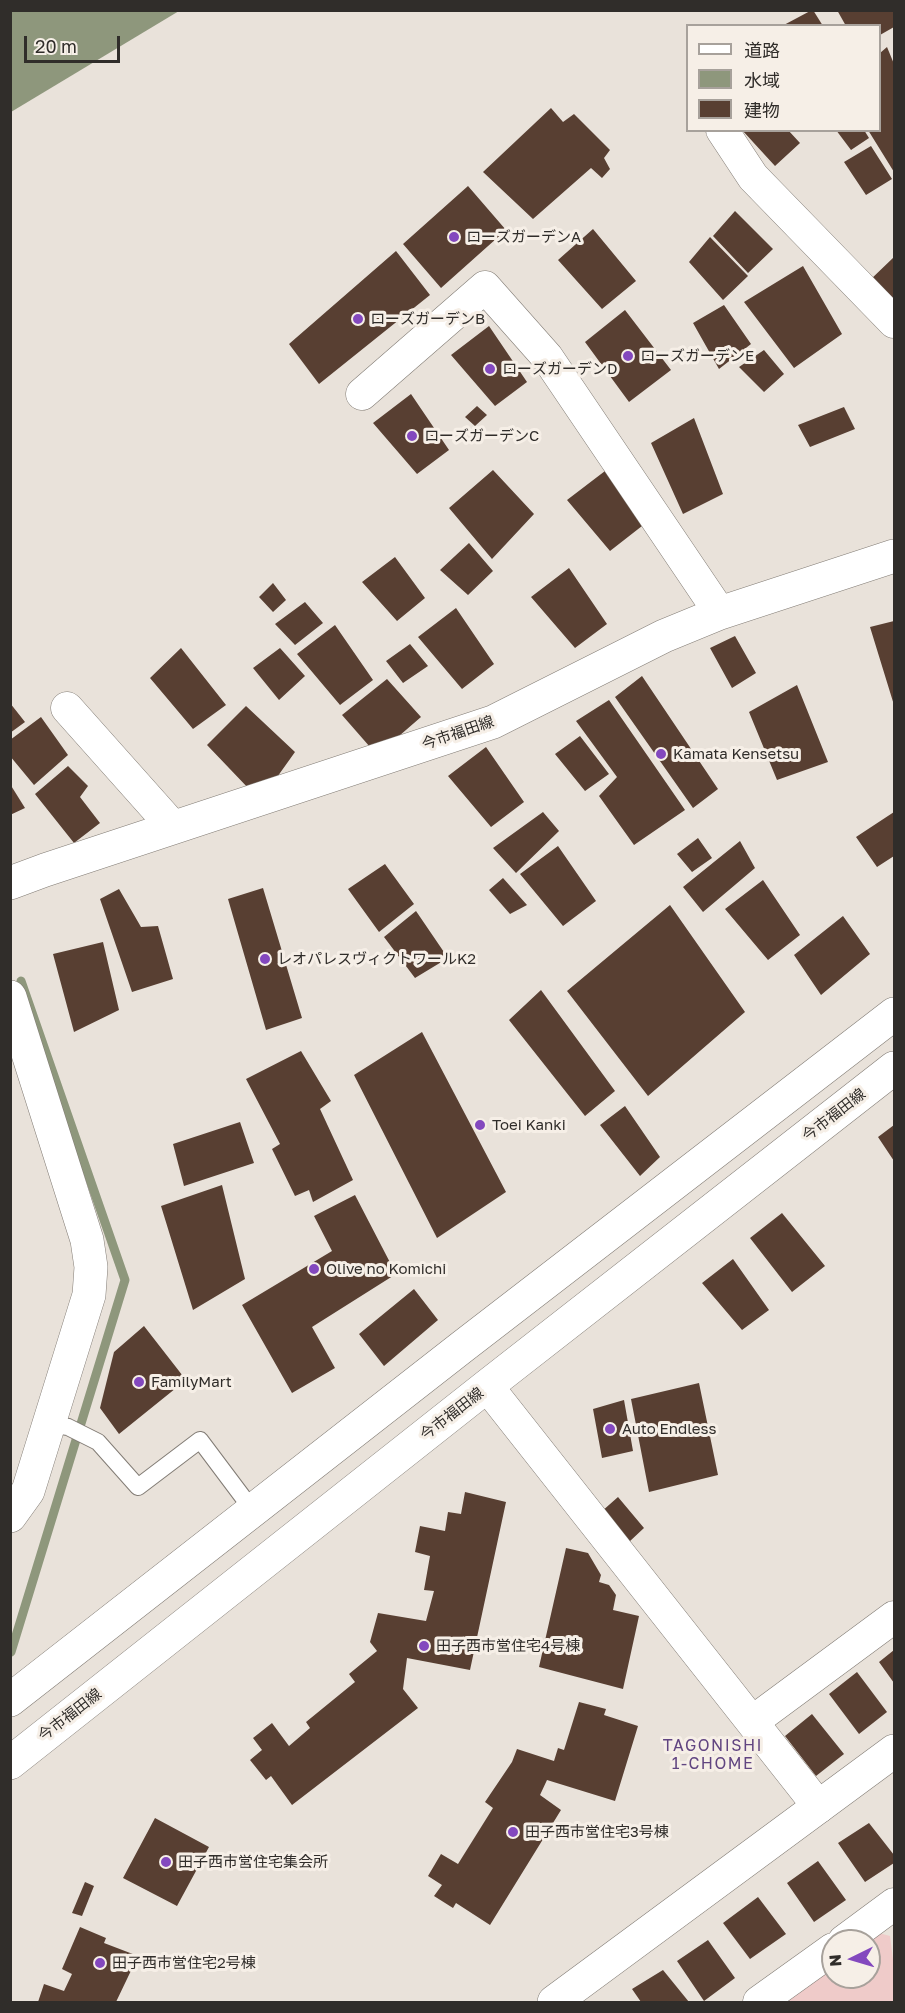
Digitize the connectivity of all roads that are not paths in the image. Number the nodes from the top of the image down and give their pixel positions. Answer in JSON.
{"nodes":[{"id":1,"x":723,"y":132,"type":"edge"},
{"id":2,"x":894,"y":322,"type":"edge"},
{"id":3,"x":362,"y":394,"type":"dead end"},
{"id":4,"x":894,"y":556,"type":"edge"},
{"id":5,"x":720,"y":613,"type":"junction"},
{"id":6,"x":67,"y":708,"type":"dead end"},
{"id":7,"x":173,"y":827,"type":"junction"},
{"id":8,"x":10,"y":883,"type":"edge"},
{"id":9,"x":10,"y":997,"type":"edge"},
{"id":10,"x":894,"y":1014,"type":"edge"},
{"id":11,"x":894,"y":1068,"type":"edge"},
{"id":12,"x":488,"y":1386,"type":"junction"},
{"id":13,"x":58,"y":1426,"type":"junction"},
{"id":14,"x":254,"y":1512,"type":"junction"},
{"id":15,"x":10,"y":1516,"type":"edge"},
{"id":16,"x":894,"y":1617,"type":"edge"},
{"id":17,"x":10,"y":1700,"type":"edge"},
{"id":18,"x":752,"y":1722,"type":"junction"},
{"id":19,"x":894,"y":1751,"type":"edge"},
{"id":20,"x":10,"y":1763,"type":"edge"},
{"id":21,"x":819,"y":1807,"type":"junction"},
{"id":22,"x":894,"y":1904,"type":"edge"},
{"id":23,"x":860,"y":1929,"type":"edge"},
{"id":24,"x":821,"y":1958,"type":"edge"},
{"id":25,"x":554,"y":2002,"type":"edge"},
{"id":26,"x":759,"y":2002,"type":"edge"}],
"edges":[{"from":1,"to":2,"type":"street"},
{"from":3,"to":5,"type":"street"},
{"from":4,"to":5,"type":"main road","name":"今市福田線"},
{"from":5,"to":7,"type":"main road","name":"今市福田線"},
{"from":6,"to":7,"type":"street"},
{"from":7,"to":8,"type":"main road","name":"今市福田線"},
{"from":9,"to":13,"type":"main road"},
{"from":10,"to":14,"type":"main road"},
{"from":11,"to":12,"type":"main road","name":"今市福田線"},
{"from":12,"to":18,"type":"street"},
{"from":12,"to":20,"type":"main road","name":"今市福田線"},
{"from":13,"to":14,"type":"lane"},
{"from":13,"to":15,"type":"main road"},
{"from":14,"to":17,"type":"main road"},
{"from":16,"to":18,"type":"street"},
{"from":18,"to":21,"type":"street"},
{"from":19,"to":21,"type":"main road"},
{"from":21,"to":25,"type":"main road"},
{"from":22,"to":23,"type":"street"},
{"from":24,"to":26,"type":"street"}]}
